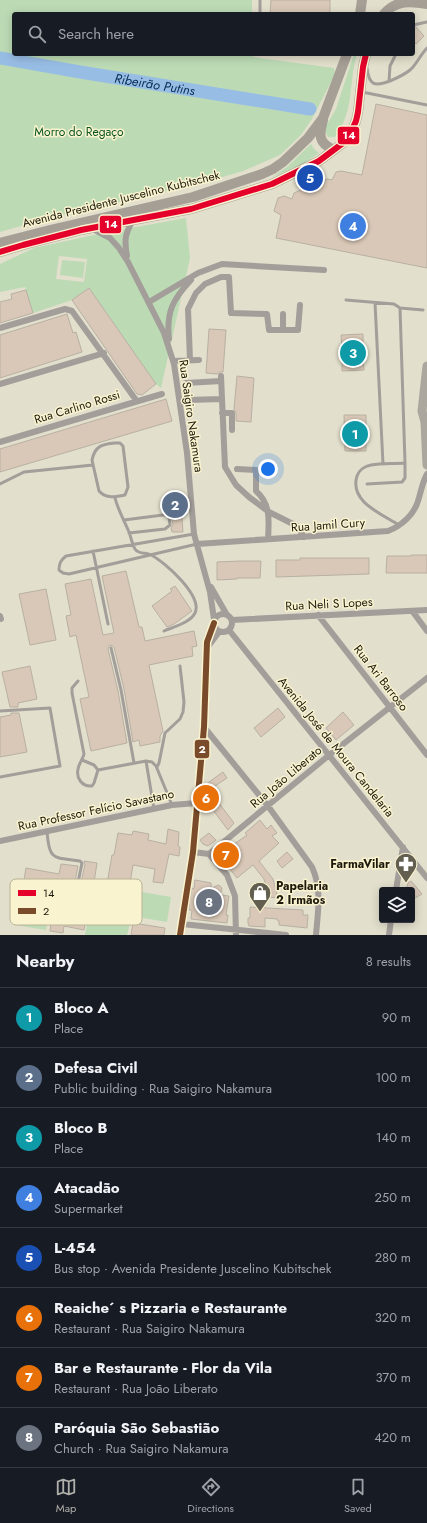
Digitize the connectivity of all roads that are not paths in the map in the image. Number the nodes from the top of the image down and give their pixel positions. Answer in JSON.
{"nodes":[{"id":1,"x":260,"y":0,"type":"edge"},
{"id":2,"x":362,"y":0,"type":"edge"},
{"id":3,"x":410,"y":0,"type":"edge"},
{"id":4,"x":427,"y":4,"type":"edge"},
{"id":5,"x":260,"y":12,"type":"edge"},
{"id":6,"x":360,"y":12,"type":"edge"},
{"id":7,"x":386,"y":12,"type":"edge"},
{"id":8,"x":427,"y":22,"type":"edge"},
{"id":9,"x":415,"y":25,"type":"edge"},
{"id":10,"x":427,"y":48,"type":"edge"},
{"id":11,"x":346,"y":56,"type":"edge"},
{"id":12,"x":366,"y":56,"type":"edge"},
{"id":13,"x":366,"y":56,"type":"edge"},
{"id":14,"x":395,"y":56,"type":"edge"},
{"id":15,"x":389,"y":82,"type":"junction"},
{"id":16,"x":360,"y":91,"type":"junction"},
{"id":17,"x":427,"y":105,"type":"edge"},
{"id":18,"x":323,"y":118,"type":"junction"},
{"id":19,"x":334,"y":150,"type":"junction"},
{"id":20,"x":133,"y":220,"type":"junction"},
{"id":21,"x":91,"y":228,"type":"junction"},
{"id":22,"x":0,"y":243,"type":"edge"},
{"id":23,"x":0,"y":252,"type":"edge"},
{"id":24,"x":128,"y":262,"type":"junction"},
{"id":25,"x":324,"y":270,"type":"dead end"},
{"id":26,"x":198,"y":273,"type":"junction"},
{"id":27,"x":346,"y":300,"type":"dead end"},
{"id":28,"x":149,"y":302,"type":"junction"},
{"id":29,"x":375,"y":303,"type":"junction"},
{"id":30,"x":300,"y":305,"type":"dead end"},
{"id":31,"x":400,"y":308,"type":"junction"},
{"id":32,"x":423,"y":310,"type":"dead end"},
{"id":33,"x":283,"y":314,"type":"dead end"},
{"id":34,"x":0,"y":328,"type":"edge"},
{"id":35,"x":283,"y":330,"type":"junction"},
{"id":36,"x":104,"y":353,"type":"junction"},
{"id":37,"x":171,"y":354,"type":"junction"},
{"id":38,"x":190,"y":360,"type":"junction"},
{"id":39,"x":198,"y":360,"type":"dead end"},
{"id":40,"x":173,"y":361,"type":"junction"},
{"id":41,"x":427,"y":366,"type":"edge"},
{"id":42,"x":186,"y":383,"type":"dead end"},
{"id":43,"x":0,"y":384,"type":"edge"},
{"id":44,"x":162,"y":394,"type":"dead end"},
{"id":45,"x":221,"y":398,"type":"junction"},
{"id":46,"x":136,"y":400,"type":"junction"},
{"id":47,"x":188,"y":400,"type":"dead end"},
{"id":48,"x":222,"y":412,"type":"junction"},
{"id":49,"x":426,"y":420,"type":"edge"},
{"id":50,"x":232,"y":430,"type":"dead end"},
{"id":51,"x":0,"y":442,"type":"edge"},
{"id":52,"x":405,"y":463,"type":"junction"},
{"id":53,"x":383,"y":464,"type":"junction"},
{"id":54,"x":93,"y":465,"type":"junction"},
{"id":55,"x":427,"y":466,"type":"edge"},
{"id":56,"x":237,"y":469,"type":"dead end"},
{"id":57,"x":427,"y":474,"type":"edge"},
{"id":58,"x":0,"y":484,"type":"edge"},
{"id":59,"x":367,"y":484,"type":"dead end"},
{"id":60,"x":115,"y":498,"type":"junction"},
{"id":61,"x":269,"y":512,"type":"junction"},
{"id":62,"x":124,"y":520,"type":"junction"},
{"id":63,"x":399,"y":525,"type":"junction"},
{"id":64,"x":130,"y":533,"type":"junction"},
{"id":65,"x":194,"y":534,"type":"junction"},
{"id":66,"x":304,"y":537,"type":"junction"},
{"id":67,"x":268,"y":539,"type":"junction"},
{"id":68,"x":133,"y":544,"type":"junction"},
{"id":69,"x":197,"y":544,"type":"junction"},
{"id":70,"x":93,"y":551,"type":"junction"},
{"id":71,"x":150,"y":554,"type":"junction"},
{"id":72,"x":96,"y":568,"type":"junction"},
{"id":73,"x":207,"y":581,"type":"junction"},
{"id":74,"x":427,"y":610,"type":"edge"},
{"id":75,"x":413,"y":612,"type":"junction"},
{"id":76,"x":227,"y":615,"type":"junction"},
{"id":77,"x":318,"y":615,"type":"junction"},
{"id":78,"x":232,"y":620,"type":"junction"},
{"id":79,"x":214,"y":621,"type":"junction"},
{"id":80,"x":108,"y":624,"type":"dead end"},
{"id":81,"x":229,"y":630,"type":"junction"},
{"id":82,"x":164,"y":631,"type":"dead end"},
{"id":83,"x":427,"y":631,"type":"edge"},
{"id":84,"x":219,"y":632,"type":"junction"},
{"id":85,"x":111,"y":648,"type":"dead end"},
{"id":86,"x":206,"y":649,"type":"junction"},
{"id":87,"x":180,"y":666,"type":"dead end"},
{"id":88,"x":427,"y":678,"type":"edge"},
{"id":89,"x":78,"y":681,"type":"dead end"},
{"id":90,"x":390,"y":708,"type":"junction"},
{"id":91,"x":0,"y":711,"type":"edge"},
{"id":92,"x":204,"y":727,"type":"junction"},
{"id":93,"x":427,"y":755,"type":"edge"},
{"id":94,"x":328,"y":756,"type":"junction"},
{"id":95,"x":82,"y":760,"type":"junction"},
{"id":96,"x":146,"y":761,"type":"junction"},
{"id":97,"x":134,"y":763,"type":"junction"},
{"id":98,"x":157,"y":767,"type":"junction"},
{"id":99,"x":98,"y":770,"type":"junction"},
{"id":100,"x":0,"y":777,"type":"edge"},
{"id":101,"x":196,"y":803,"type":"junction"},
{"id":102,"x":172,"y":805,"type":"junction"},
{"id":103,"x":268,"y":806,"type":"junction"},
{"id":104,"x":154,"y":809,"type":"junction"},
{"id":105,"x":47,"y":831,"type":"junction"},
{"id":106,"x":0,"y":841,"type":"edge"},
{"id":107,"x":403,"y":848,"type":"junction"},
{"id":108,"x":193,"y":852,"type":"junction"},
{"id":109,"x":209,"y":854,"type":"junction"},
{"id":110,"x":427,"y":878,"type":"edge"},
{"id":111,"x":79,"y":879,"type":"edge"},
{"id":112,"x":396,"y":887,"type":"edge"},
{"id":113,"x":391,"y":923,"type":"edge"},
{"id":114,"x":182,"y":924,"type":"junction"},
{"id":115,"x":236,"y":933,"type":"edge"},
{"id":116,"x":180,"y":935,"type":"edge"},
{"id":117,"x":286,"y":935,"type":"edge"},
{"id":118,"x":316,"y":935,"type":"edge"},
{"id":119,"x":389,"y":935,"type":"edge"}],
"edges":[{"from":1,"to":5,"type":"lane"},
{"from":2,"to":6,"type":"main road"},
{"from":3,"to":4,"type":"main road"},
{"from":3,"to":7,"type":"main road"},
{"from":8,"to":9,"type":"lane"},
{"from":10,"to":15,"type":"lane"},
{"from":11,"to":18,"type":"main road","name":"Avenida Presidente Juscelino Kubitschek"},
{"from":12,"to":15,"type":"lane"},
{"from":13,"to":16,"type":"main road","name":"Avenida Presidente Juscelino Kubitschek"},
{"from":14,"to":15,"type":"lane"},
{"from":16,"to":17,"type":"lane"},
{"from":16,"to":19,"type":"main road","name":"Avenida Presidente Juscelino Kubitschek"},
{"from":18,"to":19,"type":"main road"},
{"from":18,"to":22,"type":"main road","name":"Avenida Presidente Juscelino Kubitschek"},
{"from":19,"to":20,"type":"main road","name":"Avenida Presidente Juscelino Kubitschek"},
{"from":20,"to":21,"type":"main road","name":"Avenida Presidente Juscelino Kubitschek"},
{"from":20,"to":24,"type":"street","name":"Rua Saigiro Nakamura"},
{"from":21,"to":23,"type":"main road","name":"Avenida Presidente Juscelino Kubitschek"},
{"from":21,"to":24,"type":"street","name":"Rua Saigiro Nakamura"},
{"from":24,"to":28,"type":"street","name":"Rua Saigiro Nakamura"},
{"from":25,"to":26,"type":"street"},
{"from":26,"to":28,"type":"street"},
{"from":26,"to":37,"type":"street"},
{"from":27,"to":29,"type":"lane"},
{"from":28,"to":37,"type":"street","name":"Rua Saigiro Nakamura"},
{"from":29,"to":31,"type":"lane"},
{"from":29,"to":53,"type":"lane"},
{"from":30,"to":35,"type":"street"},
{"from":31,"to":32,"type":"lane"},
{"from":31,"to":52,"type":"lane"},
{"from":33,"to":35,"type":"street"},
{"from":34,"to":36,"type":"street"},
{"from":35,"to":38,"type":"street"},
{"from":36,"to":43,"type":"street"},
{"from":36,"to":46,"type":"street"},
{"from":37,"to":40,"type":"street","name":"Rua Saigiro Nakamura"},
{"from":38,"to":39,"type":"street"},
{"from":38,"to":40,"type":"street"},
{"from":40,"to":65,"type":"street","name":"Rua Saigiro Nakamura"},
{"from":41,"to":49,"type":"main road"},
{"from":42,"to":45,"type":"street"},
{"from":44,"to":46,"type":"street","name":"Rua Carlino Rossi"},
{"from":45,"to":47,"type":"street"},
{"from":45,"to":48,"type":"street"},
{"from":46,"to":51,"type":"street","name":"Rua Carlino Rossi"},
{"from":48,"to":50,"type":"street"},
{"from":48,"to":61,"type":"street"},
{"from":49,"to":55,"type":"main road"},
{"from":52,"to":53,"type":"lane"},
{"from":52,"to":59,"type":"lane"},
{"from":53,"to":63,"type":"lane"},
{"from":54,"to":58,"type":"lane"},
{"from":54,"to":60,"type":"lane"},
{"from":54,"to":60,"type":"lane"},
{"from":56,"to":61,"type":"street"},
{"from":57,"to":63,"type":"street","name":"Rua Jamil Cury"},
{"from":60,"to":62,"type":"lane"},
{"from":61,"to":66,"type":"street"},
{"from":61,"to":67,"type":"street"},
{"from":62,"to":64,"type":"lane"},
{"from":62,"to":64,"type":"lane"},
{"from":63,"to":66,"type":"street","name":"Rua Jamil Cury"},
{"from":64,"to":68,"type":"lane"},
{"from":65,"to":68,"type":"lane"},
{"from":65,"to":69,"type":"street","name":"Rua Saigiro Nakamura"},
{"from":66,"to":67,"type":"street","name":"Rua Jamil Cury"},
{"from":67,"to":69,"type":"street","name":"Rua Jamil Cury"},
{"from":68,"to":70,"type":"lane"},
{"from":68,"to":71,"type":"lane"},
{"from":69,"to":71,"type":"lane"},
{"from":69,"to":73,"type":"street","name":"Rua Saigiro Nakamura"},
{"from":70,"to":72,"type":"lane"},
{"from":70,"to":72,"type":"lane"},
{"from":71,"to":72,"type":"lane"},
{"from":71,"to":82,"type":"lane"},
{"from":72,"to":80,"type":"lane"},
{"from":73,"to":76,"type":"street","name":"Rua Saigiro Nakamura"},
{"from":73,"to":79,"type":"street","name":"Rua Saigiro Nakamura"},
{"from":74,"to":75,"type":"street","name":"Rua Neli S Lopes"},
{"from":75,"to":77,"type":"street","name":"Rua Neli S Lopes"},
{"from":75,"to":83,"type":"street"},
{"from":76,"to":78,"type":"street"},
{"from":76,"to":79,"type":"street"},
{"from":77,"to":78,"type":"street","name":"Rua Neli S Lopes"},
{"from":77,"to":90,"type":"street","name":"Rua Ari Barroso"},
{"from":78,"to":81,"type":"street"},
{"from":79,"to":84,"type":"street"},
{"from":79,"to":86,"type":"street"},
{"from":81,"to":84,"type":"street"},
{"from":81,"to":94,"type":"street","name":"Avenida José de Moura Candelaria"},
{"from":84,"to":86,"type":"street"},
{"from":85,"to":97,"type":"lane"},
{"from":86,"to":92,"type":"street"},
{"from":87,"to":98,"type":"lane"},
{"from":88,"to":90,"type":"street","name":"Rua João Liberato"},
{"from":89,"to":95,"type":"lane"},
{"from":90,"to":93,"type":"street","name":"Rua Ari Barroso"},
{"from":90,"to":94,"type":"street","name":"Rua João Liberato"},
{"from":91,"to":100,"type":"lane"},
{"from":92,"to":101,"type":"street"},
{"from":92,"to":103,"type":"street"},
{"from":94,"to":103,"type":"street","name":"Rua João Liberato"},
{"from":94,"to":107,"type":"street","name":"Avenida José de Moura Candelaria"},
{"from":95,"to":99,"type":"lane"},
{"from":95,"to":99,"type":"lane"},
{"from":96,"to":97,"type":"lane"},
{"from":96,"to":98,"type":"lane"},
{"from":96,"to":104,"type":"lane"},
{"from":97,"to":99,"type":"lane"},
{"from":98,"to":102,"type":"lane"},
{"from":101,"to":102,"type":"street","name":"Rua Professor Felício Savastano"},
{"from":101,"to":108,"type":"street"},
{"from":102,"to":104,"type":"street","name":"Rua Professor Felício Savastano"},
{"from":103,"to":109,"type":"street","name":"Rua João Liberato"},
{"from":103,"to":118,"type":"street"},
{"from":104,"to":105,"type":"street","name":"Rua Professor Felício Savastano"},
{"from":105,"to":106,"type":"street","name":"Rua Professor Felício Savastano"},
{"from":105,"to":111,"type":"lane"},
{"from":107,"to":110,"type":"street","name":"Avenida José de Moura Candelaria"},
{"from":107,"to":112,"type":"street"},
{"from":108,"to":109,"type":"street"},
{"from":108,"to":114,"type":"street"},
{"from":109,"to":115,"type":"street"},
{"from":113,"to":119,"type":"street"},
{"from":114,"to":115,"type":"street"},
{"from":114,"to":116,"type":"street"},
{"from":115,"to":117,"type":"street"}]}
